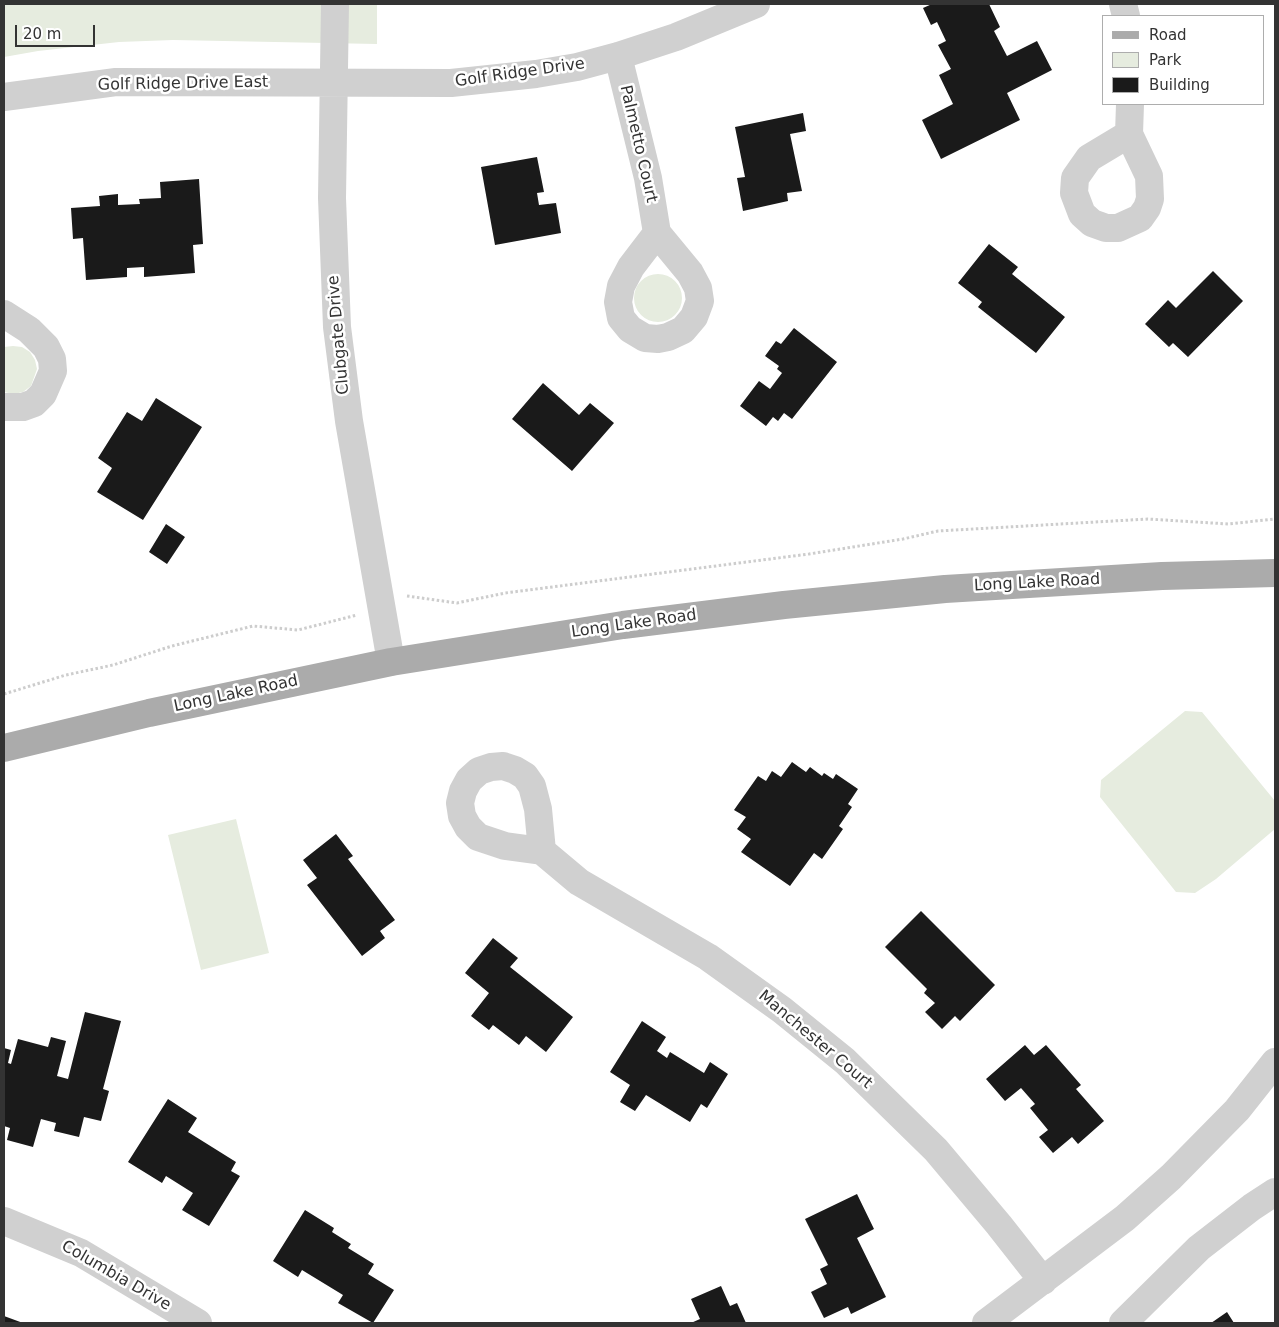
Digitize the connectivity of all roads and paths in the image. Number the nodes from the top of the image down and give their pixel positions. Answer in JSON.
{"nodes":[{"id":1,"x":335,"y":4,"type":"edge"},
{"id":2,"x":756,"y":4,"type":"edge"},
{"id":3,"x":618,"y":56,"type":"junction"},
{"id":4,"x":333,"y":84,"type":"junction"},
{"id":5,"x":4,"y":97,"type":"edge"},
{"id":6,"x":1130,"y":105,"type":"edge"},
{"id":7,"x":1129,"y":134,"type":"dead end"},
{"id":8,"x":657,"y":233,"type":"dead end"},
{"id":9,"x":4,"y":314,"type":"edge"},
{"id":10,"x":4,"y":407,"type":"edge"},
{"id":11,"x":1275,"y":519,"type":"edge"},
{"id":12,"x":1275,"y":573,"type":"edge"},
{"id":13,"x":400,"y":597,"type":"dead end"},
{"id":14,"x":358,"y":614,"type":"dead end"},
{"id":15,"x":391,"y":662,"type":"junction"},
{"id":16,"x":4,"y":694,"type":"edge"},
{"id":17,"x":4,"y":748,"type":"edge"},
{"id":18,"x":542,"y":851,"type":"dead end"},
{"id":19,"x":1275,"y":1062,"type":"edge"},
{"id":20,"x":1275,"y":1192,"type":"edge"},
{"id":21,"x":4,"y":1221,"type":"edge"},
{"id":22,"x":1042,"y":1281,"type":"junction"},
{"id":23,"x":198,"y":1323,"type":"edge"},
{"id":24,"x":986,"y":1323,"type":"edge"},
{"id":25,"x":1123,"y":1323,"type":"edge"}],
"edges":[{"from":1,"to":4,"type":"street","name":"Clubgate Drive"},
{"from":2,"to":3,"type":"street","name":"Golf Ridge Drive"},
{"from":3,"to":4,"type":"street","name":"Golf Ridge Drive"},
{"from":3,"to":8,"type":"street","name":"Palmetto Court"},
{"from":4,"to":5,"type":"street","name":"Golf Ridge Drive East"},
{"from":4,"to":15,"type":"street","name":"Clubgate Drive"},
{"from":6,"to":7,"type":"street"},
{"from":9,"to":10,"type":"street"},
{"from":11,"to":13,"type":"path"},
{"from":12,"to":15,"type":"main road","name":"Long Lake Road"},
{"from":14,"to":16,"type":"path"},
{"from":15,"to":17,"type":"main road","name":"Long Lake Road"},
{"from":18,"to":22,"type":"street","name":"Manchester Court"},
{"from":19,"to":22,"type":"street"},
{"from":20,"to":25,"type":"street"},
{"from":21,"to":23,"type":"street","name":"Columbia Drive"},
{"from":22,"to":24,"type":"street"}]}
